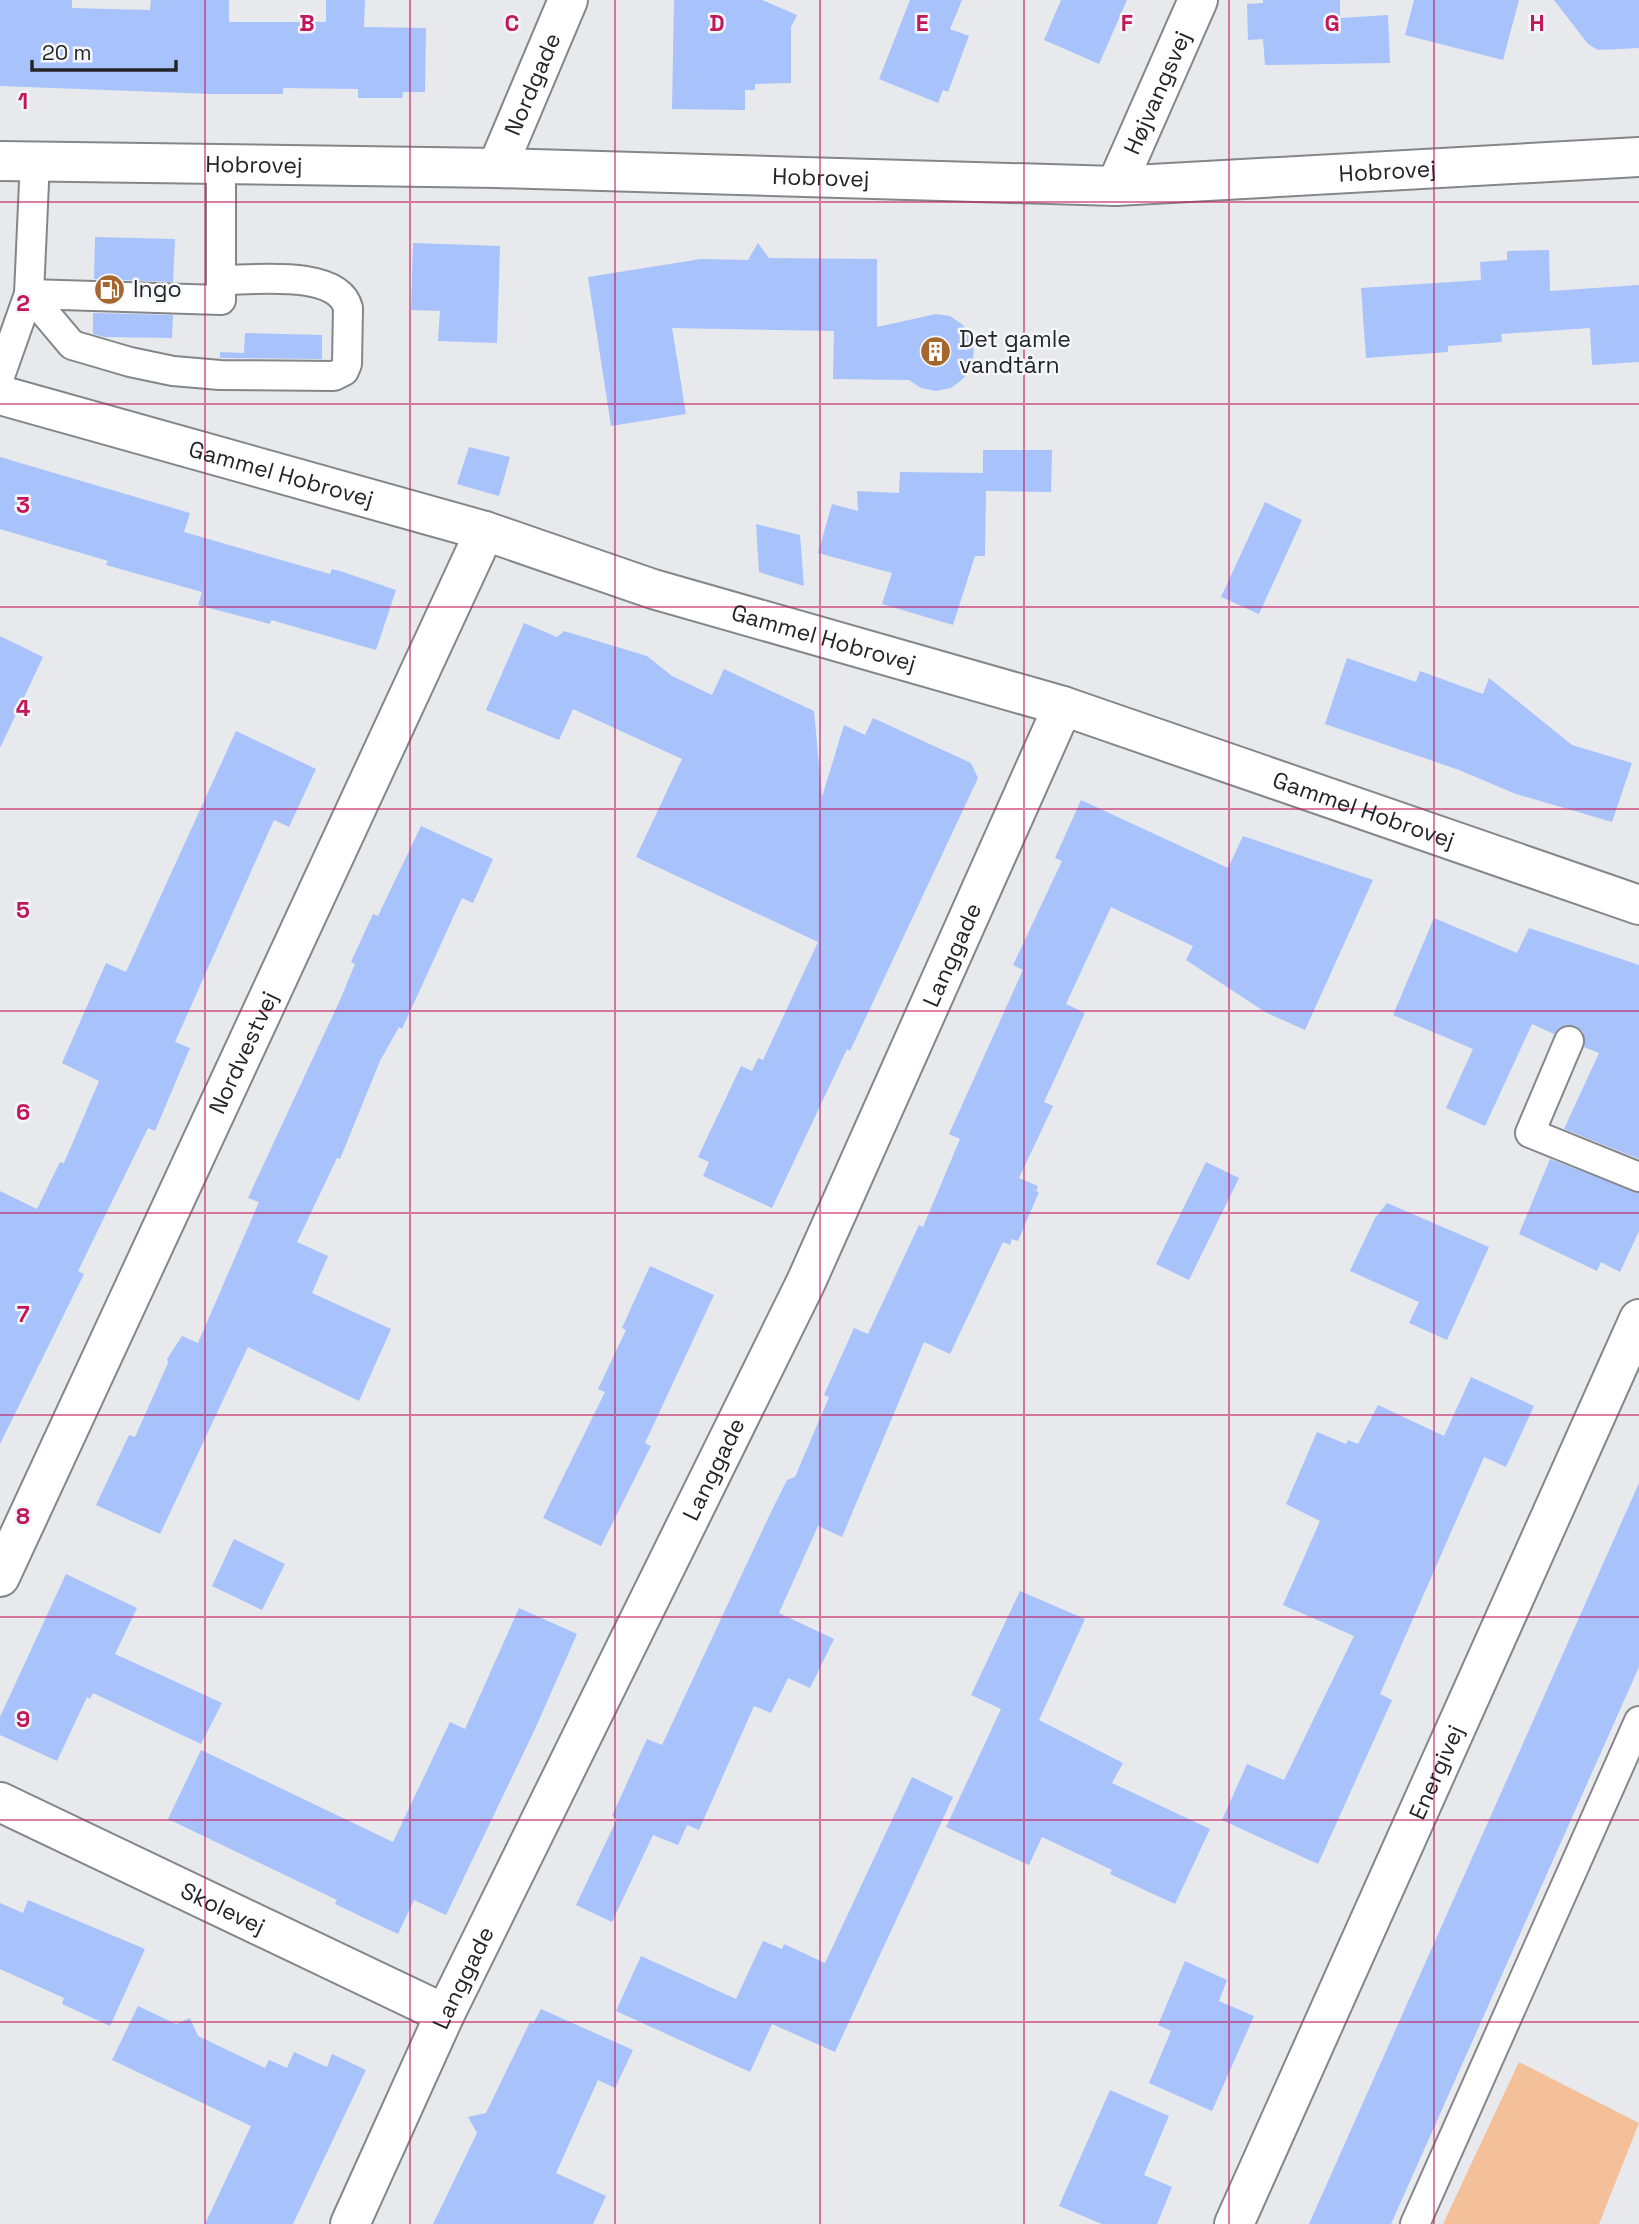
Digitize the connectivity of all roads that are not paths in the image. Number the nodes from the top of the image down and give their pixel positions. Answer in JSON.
{"nodes":[{"id":1,"x":568,"y":0,"type":"edge"},
{"id":2,"x":1198,"y":0,"type":"edge"},
{"id":3,"x":1639,"y":157,"type":"edge"},
{"id":4,"x":18,"y":160,"type":"edge"},
{"id":5,"x":221,"y":166,"type":"junction"},
{"id":6,"x":498,"y":168,"type":"junction"},
{"id":7,"x":1116,"y":186,"type":"junction"},
{"id":8,"x":222,"y":280,"type":"junction"},
{"id":9,"x":29,"y":294,"type":"junction"},
{"id":10,"x":0,"y":376,"type":"edge"},
{"id":11,"x":0,"y":395,"type":"edge"},
{"id":12,"x":485,"y":531,"type":"junction"},
{"id":13,"x":1063,"y":706,"type":"junction"},
{"id":14,"x":1639,"y":905,"type":"edge"},
{"id":15,"x":1569,"y":1041,"type":"dead end"},
{"id":16,"x":1639,"y":1177,"type":"edge"},
{"id":17,"x":1639,"y":1319,"type":"edge"},
{"id":18,"x":0,"y":1577,"type":"edge"},
{"id":19,"x":1639,"y":1721,"type":"edge"},
{"id":20,"x":0,"y":1801,"type":"edge"},
{"id":21,"x":445,"y":2014,"type":"junction"},
{"id":22,"x":350,"y":2224,"type":"edge"},
{"id":23,"x":1234,"y":2224,"type":"edge"},
{"id":24,"x":1415,"y":2224,"type":"edge"}],
"edges":[{"from":1,"to":6,"type":"street","name":"Nordgade"},
{"from":2,"to":7,"type":"street","name":"Højvangsvej"},
{"from":3,"to":7,"type":"street","name":"Hobrovej"},
{"from":4,"to":5,"type":"street","name":"Hobrovej"},
{"from":4,"to":9,"type":"lane"},
{"from":5,"to":6,"type":"street","name":"Hobrovej"},
{"from":5,"to":8,"type":"lane"},
{"from":6,"to":7,"type":"street","name":"Hobrovej"},
{"from":8,"to":9,"type":"lane"},
{"from":8,"to":9,"type":"lane"},
{"from":9,"to":10,"type":"lane"},
{"from":11,"to":12,"type":"street","name":"Gammel Hobrovej"},
{"from":12,"to":13,"type":"street","name":"Gammel Hobrovej"},
{"from":12,"to":18,"type":"street","name":"Nordvestvej"},
{"from":13,"to":14,"type":"street","name":"Gammel Hobrovej"},
{"from":13,"to":21,"type":"street","name":"Langgade"},
{"from":15,"to":16,"type":"lane"},
{"from":17,"to":23,"type":"street","name":"Energivej"},
{"from":19,"to":24,"type":"lane"},
{"from":20,"to":21,"type":"street","name":"Skolevej"},
{"from":21,"to":22,"type":"street","name":"Langgade"}]}
